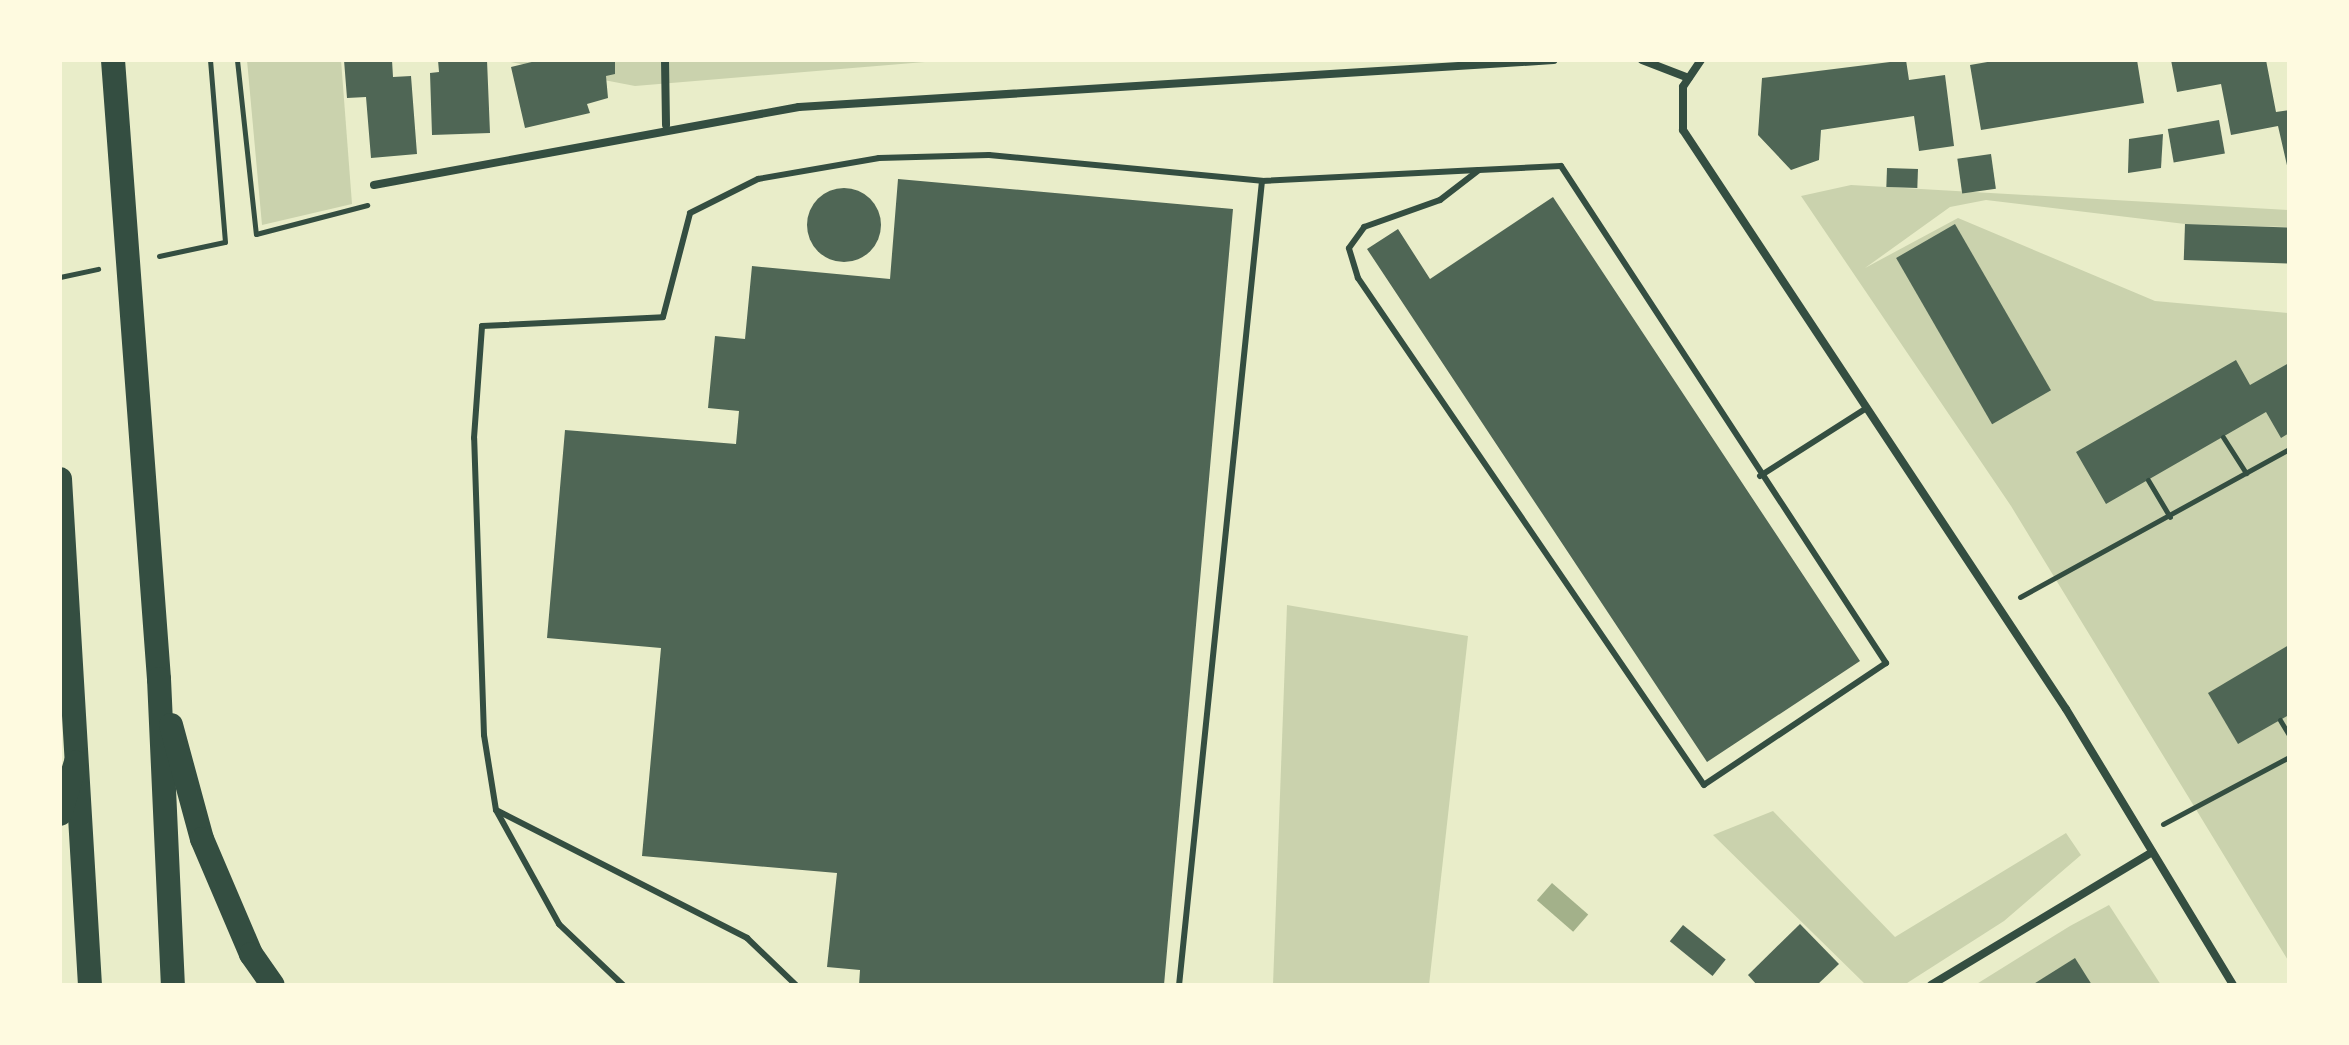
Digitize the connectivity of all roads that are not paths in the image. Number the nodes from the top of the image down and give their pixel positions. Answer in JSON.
{"nodes":[{"id":1,"x":113,"y":60,"type":"edge"},
{"id":2,"x":665,"y":60,"type":"edge"},
{"id":3,"x":1554,"y":60,"type":"edge"},
{"id":4,"x":1642,"y":60,"type":"edge"},
{"id":5,"x":1701,"y":60,"type":"edge"},
{"id":6,"x":1689,"y":78,"type":"junction"},
{"id":7,"x":666,"y":125,"type":"junction"},
{"id":8,"x":1479,"y":170,"type":"junction"},
{"id":9,"x":1262,"y":181,"type":"junction"},
{"id":10,"x":374,"y":185,"type":"road end"},
{"id":11,"x":1865,"y":409,"type":"junction"},
{"id":12,"x":1760,"y":476,"type":"junction"},
{"id":13,"x":60,"y":479,"type":"edge"},
{"id":14,"x":159,"y":679,"type":"junction"},
{"id":15,"x":81,"y":745,"type":"junction"},
{"id":16,"x":496,"y":810,"type":"junction"},
{"id":17,"x":60,"y":814,"type":"edge"},
{"id":18,"x":2152,"y":852,"type":"junction"},
{"id":19,"x":90,"y":985,"type":"edge"},
{"id":20,"x":173,"y":985,"type":"edge"},
{"id":21,"x":273,"y":985,"type":"edge"},
{"id":22,"x":623,"y":985,"type":"edge"},
{"id":23,"x":796,"y":985,"type":"edge"},
{"id":24,"x":1179,"y":985,"type":"edge"},
{"id":25,"x":1931,"y":985,"type":"edge"},
{"id":26,"x":2233,"y":985,"type":"edge"}],
"edges":[{"from":1,"to":14,"type":"highway"},
{"from":2,"to":7,"type":"street"},
{"from":3,"to":7,"type":"street"},
{"from":4,"to":6,"type":"street"},
{"from":5,"to":6,"type":"street"},
{"from":6,"to":11,"type":"street"},
{"from":7,"to":10,"type":"street"},
{"from":8,"to":9,"type":"lane"},
{"from":8,"to":12,"type":"lane"},
{"from":8,"to":12,"type":"lane"},
{"from":9,"to":16,"type":"lane"},
{"from":9,"to":24,"type":"lane"},
{"from":11,"to":12,"type":"lane"},
{"from":11,"to":18,"type":"street"},
{"from":13,"to":15,"type":"highway"},
{"from":14,"to":20,"type":"highway"},
{"from":14,"to":21,"type":"highway"},
{"from":15,"to":17,"type":"highway"},
{"from":15,"to":19,"type":"highway"},
{"from":16,"to":22,"type":"lane"},
{"from":16,"to":23,"type":"lane"},
{"from":18,"to":25,"type":"street"},
{"from":18,"to":26,"type":"street"}]}
